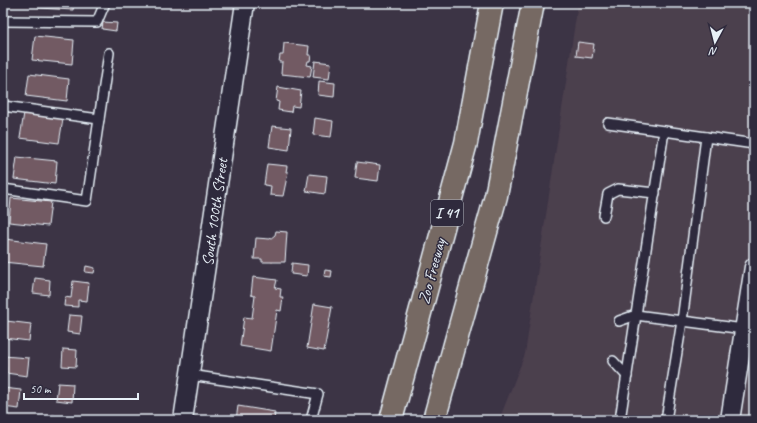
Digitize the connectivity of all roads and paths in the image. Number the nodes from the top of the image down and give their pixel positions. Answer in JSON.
{"nodes":[{"id":1,"x":106,"y":3,"type":"edge"},
{"id":2,"x":245,"y":3,"type":"edge"},
{"id":3,"x":492,"y":3,"type":"edge"},
{"id":4,"x":533,"y":3,"type":"edge"},
{"id":5,"x":3,"y":21,"type":"edge"},
{"id":6,"x":109,"y":53,"type":"dead end"},
{"id":7,"x":3,"y":106,"type":"edge"},
{"id":8,"x":99,"y":119,"type":"junction"},
{"id":9,"x":608,"y":123,"type":"dead end"},
{"id":10,"x":664,"y":131,"type":"junction"},
{"id":11,"x":706,"y":137,"type":"junction"},
{"id":12,"x":754,"y":144,"type":"edge"},
{"id":13,"x":3,"y":189,"type":"edge"},
{"id":14,"x":655,"y":193,"type":"junction"},
{"id":15,"x":604,"y":216,"type":"dead end"},
{"id":16,"x":754,"y":267,"type":"edge"},
{"id":17,"x":636,"y":315,"type":"junction"},
{"id":18,"x":619,"y":321,"type":"dead end"},
{"id":19,"x":682,"y":321,"type":"junction"},
{"id":20,"x":744,"y":329,"type":"junction"},
{"id":21,"x":613,"y":362,"type":"dead end"},
{"id":22,"x":190,"y":375,"type":"junction"},
{"id":23,"x":627,"y":376,"type":"junction"},
{"id":24,"x":183,"y":420,"type":"edge"},
{"id":25,"x":311,"y":420,"type":"edge"},
{"id":26,"x":391,"y":420,"type":"edge"},
{"id":27,"x":434,"y":420,"type":"edge"},
{"id":28,"x":620,"y":420,"type":"edge"},
{"id":29,"x":666,"y":420,"type":"edge"},
{"id":30,"x":730,"y":420,"type":"edge"}],
"edges":[{"from":1,"to":5,"type":"lane"},
{"from":2,"to":22,"type":"street","name":"South 100th Street"},
{"from":3,"to":26,"type":"highway","name":"Zoo Freeway","number":"I 41"},
{"from":4,"to":27,"type":"highway","number":"I 41"},
{"from":6,"to":8,"type":"lane"},
{"from":7,"to":8,"type":"lane"},
{"from":8,"to":13,"type":"lane"},
{"from":9,"to":10,"type":"lane"},
{"from":10,"to":11,"type":"lane"},
{"from":10,"to":14,"type":"lane"},
{"from":11,"to":12,"type":"lane"},
{"from":11,"to":19,"type":"lane"},
{"from":14,"to":15,"type":"lane"},
{"from":14,"to":17,"type":"lane"},
{"from":16,"to":20,"type":"street"},
{"from":17,"to":18,"type":"lane"},
{"from":17,"to":19,"type":"lane"},
{"from":17,"to":23,"type":"lane"},
{"from":19,"to":20,"type":"lane"},
{"from":19,"to":29,"type":"lane"},
{"from":20,"to":30,"type":"street"},
{"from":21,"to":23,"type":"lane"},
{"from":22,"to":24,"type":"street","name":"South 100th Street"},
{"from":22,"to":25,"type":"lane"},
{"from":23,"to":28,"type":"lane"}]}
